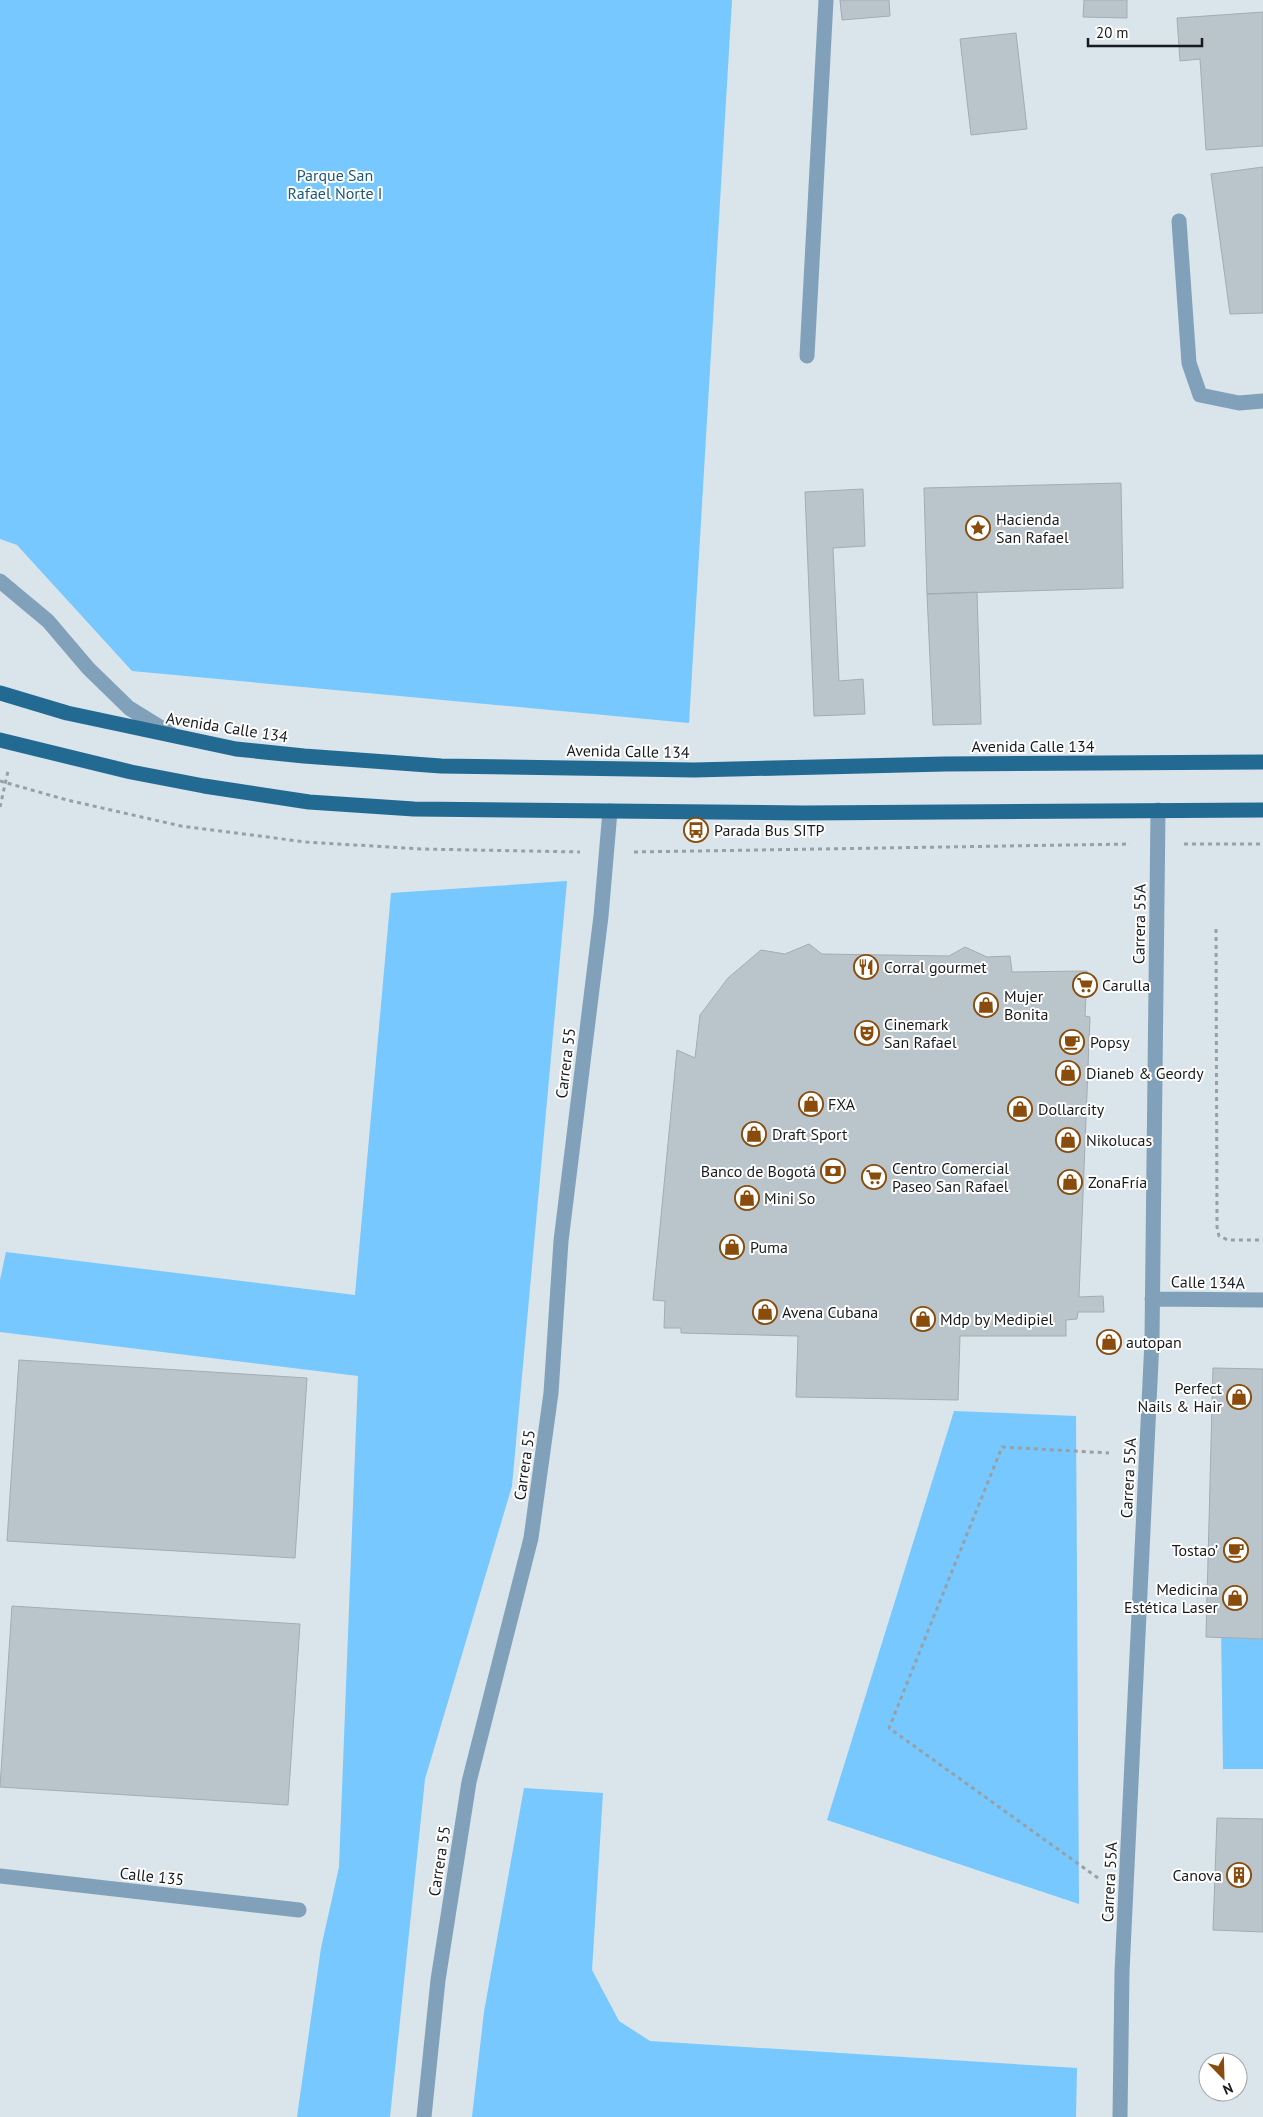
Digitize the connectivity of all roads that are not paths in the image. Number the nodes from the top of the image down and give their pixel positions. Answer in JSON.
{"nodes":[{"id":1,"x":826,"y":0,"type":"edge"},
{"id":2,"x":1179,"y":222,"type":"dead end"},
{"id":3,"x":807,"y":356,"type":"dead end"},
{"id":4,"x":1263,"y":402,"type":"edge"},
{"id":5,"x":0,"y":581,"type":"edge"},
{"id":6,"x":0,"y":693,"type":"edge"},
{"id":7,"x":176,"y":738,"type":"junction"},
{"id":8,"x":0,"y":740,"type":"edge"},
{"id":9,"x":1263,"y":762,"type":"edge"},
{"id":10,"x":1158,"y":810,"type":"junction"},
{"id":11,"x":1263,"y":810,"type":"edge"},
{"id":12,"x":610,"y":811,"type":"junction"},
{"id":13,"x":1152,"y":1299,"type":"junction"},
{"id":14,"x":1263,"y":1300,"type":"edge"},
{"id":15,"x":0,"y":1876,"type":"edge"},
{"id":16,"x":299,"y":1910,"type":"dead end"},
{"id":17,"x":424,"y":2117,"type":"edge"},
{"id":18,"x":1120,"y":2117,"type":"edge"}],
"edges":[{"from":1,"to":3,"type":"street"},
{"from":2,"to":4,"type":"street"},
{"from":5,"to":7,"type":"street"},
{"from":6,"to":7,"type":"main road","name":"Avenida Calle 134"},
{"from":7,"to":9,"type":"main road","name":"Avenida Calle 134"},
{"from":8,"to":12,"type":"main road"},
{"from":10,"to":11,"type":"main road"},
{"from":10,"to":12,"type":"main road"},
{"from":10,"to":13,"type":"street","name":"Carrera 55A"},
{"from":12,"to":17,"type":"street","name":"Carrera 55"},
{"from":13,"to":14,"type":"street","name":"Calle 134A"},
{"from":13,"to":18,"type":"street","name":"Carrera 55A"},
{"from":15,"to":16,"type":"street","name":"Calle 135"}]}
